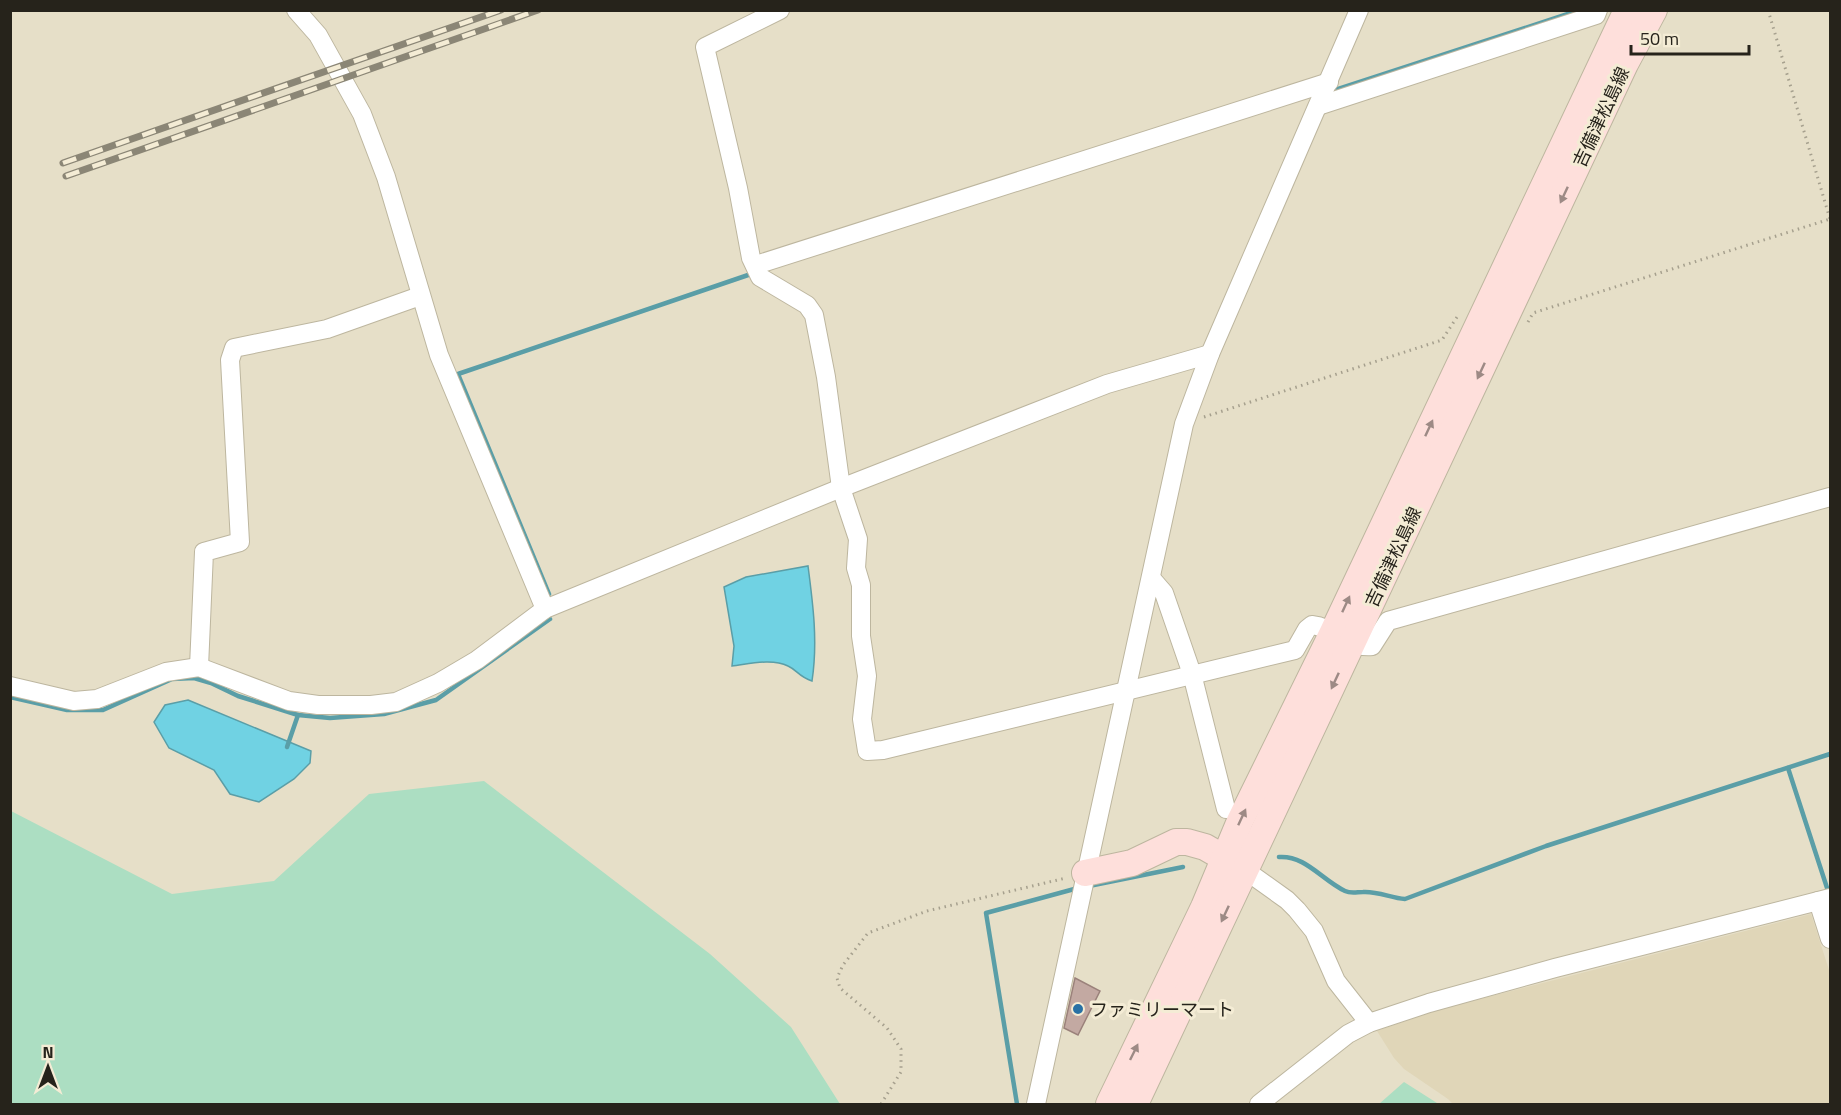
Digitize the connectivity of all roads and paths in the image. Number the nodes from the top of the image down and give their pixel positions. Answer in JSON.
{"nodes":[{"id":1,"x":296,"y":10,"type":"edge"},
{"id":2,"x":780,"y":10,"type":"edge"},
{"id":3,"x":1359,"y":10,"type":"edge"},
{"id":4,"x":1598,"y":10,"type":"edge"},
{"id":5,"x":1627,"y":10,"type":"edge"},
{"id":6,"x":1654,"y":10,"type":"edge"},
{"id":7,"x":1768,"y":10,"type":"edge"},
{"id":8,"x":1324,"y":93,"type":"junction"},
{"id":9,"x":1830,"y":219,"type":"edge"},
{"id":10,"x":758,"y":270,"type":"junction"},
{"id":11,"x":420,"y":296,"type":"junction"},
{"id":12,"x":1480,"y":320,"type":"junction"},
{"id":13,"x":1525,"y":327,"type":"dead end"},
{"id":14,"x":1210,"y":354,"type":"junction"},
{"id":15,"x":1184,"y":424,"type":"junction"},
{"id":16,"x":841,"y":488,"type":"junction"},
{"id":17,"x":1830,"y":496,"type":"edge"},
{"id":18,"x":1151,"y":578,"type":"junction"},
{"id":19,"x":545,"y":609,"type":"junction"},
{"id":20,"x":1343,"y":637,"type":"junction"},
{"id":21,"x":199,"y":667,"type":"junction"},
{"id":22,"x":1192,"y":674,"type":"junction"},
{"id":23,"x":10,"y":686,"type":"edge"},
{"id":24,"x":1125,"y":693,"type":"junction"},
{"id":25,"x":1226,"y":809,"type":"dead end"},
{"id":26,"x":1235,"y":864,"type":"junction"},
{"id":27,"x":1083,"y":882,"type":"junction"},
{"id":28,"x":1825,"y":899,"type":"edge"},
{"id":29,"x":1830,"y":939,"type":"edge"},
{"id":30,"x":1369,"y":1023,"type":"junction"},
{"id":31,"x":881,"y":1104,"type":"edge"},
{"id":32,"x":1036,"y":1104,"type":"edge"},
{"id":33,"x":1109,"y":1104,"type":"edge"},
{"id":34,"x":1135,"y":1104,"type":"edge"},
{"id":35,"x":1259,"y":1104,"type":"edge"}],
"edges":[{"from":1,"to":11,"type":"street"},
{"from":2,"to":10,"type":"street"},
{"from":3,"to":8,"type":"street"},
{"from":4,"to":8,"type":"street"},
{"from":5,"to":12,"type":"main road","name":"吉備津松島線"},
{"from":6,"to":20,"type":"main road","name":"吉備津松島線","one_way":true},
{"from":7,"to":9,"type":"path"},
{"from":8,"to":10,"type":"street"},
{"from":8,"to":14,"type":"street"},
{"from":9,"to":13,"type":"path"},
{"from":10,"to":16,"type":"street"},
{"from":11,"to":19,"type":"street"},
{"from":11,"to":21,"type":"street"},
{"from":12,"to":15,"type":"path"},
{"from":20,"to":12,"type":"main road","name":"吉備津松島線","one_way":true},
{"from":14,"to":15,"type":"street"},
{"from":14,"to":16,"type":"street"},
{"from":15,"to":18,"type":"street"},
{"from":16,"to":19,"type":"street"},
{"from":16,"to":24,"type":"street"},
{"from":17,"to":20,"type":"street"},
{"from":18,"to":22,"type":"street"},
{"from":18,"to":24,"type":"street"},
{"from":19,"to":21,"type":"street"},
{"from":20,"to":22,"type":"street"},
{"from":20,"to":26,"type":"main road","name":"吉備津松島線"},
{"from":21,"to":23,"type":"street"},
{"from":22,"to":24,"type":"street"},
{"from":22,"to":25,"type":"street"},
{"from":24,"to":27,"type":"street"},
{"from":26,"to":27,"type":"main road"},
{"from":26,"to":30,"type":"street"},
{"from":33,"to":26,"type":"main road","name":"吉備津松島線","one_way":true},
{"from":26,"to":34,"type":"main road","name":"吉備津松島線","one_way":true},
{"from":27,"to":31,"type":"path"},
{"from":27,"to":32,"type":"street"},
{"from":28,"to":29,"type":"street"},
{"from":28,"to":30,"type":"street"},
{"from":30,"to":35,"type":"street"}]}
